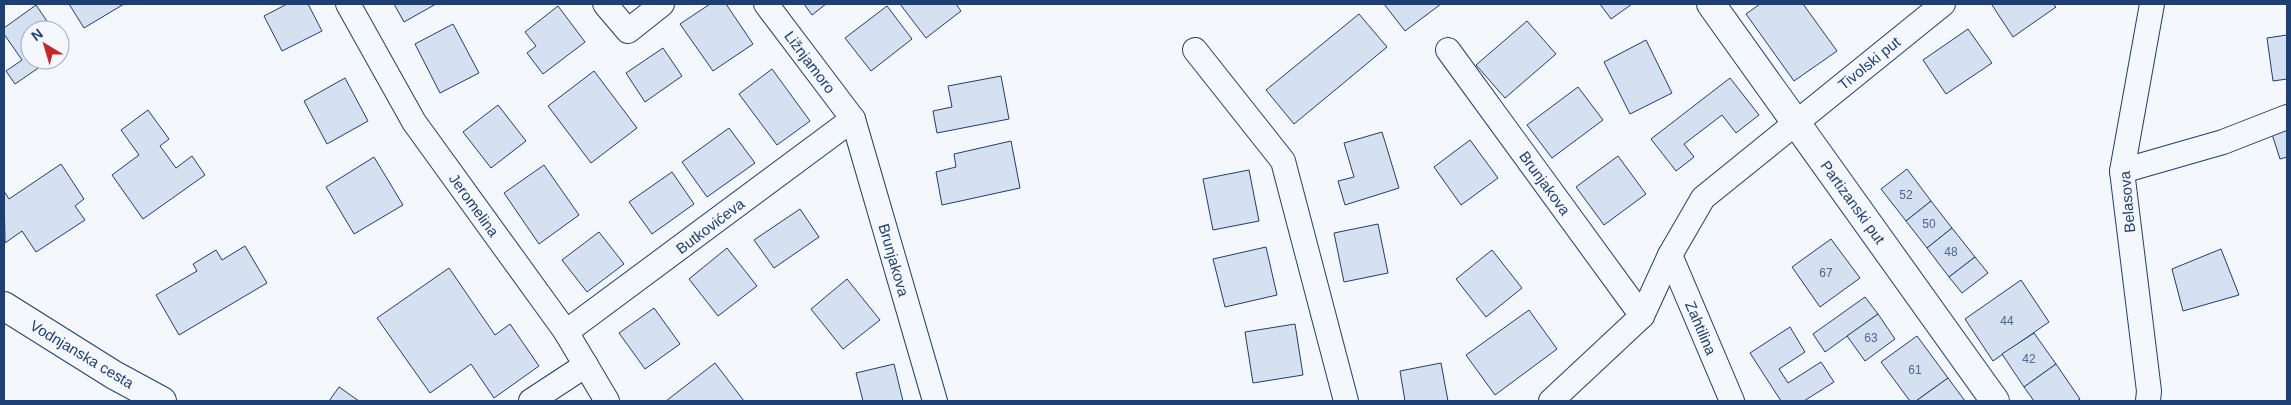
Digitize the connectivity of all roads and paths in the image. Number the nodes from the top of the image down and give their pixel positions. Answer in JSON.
{"nodes":[{"id":1,"x":348,"y":4,"type":"edge"},
{"id":2,"x":605,"y":4,"type":"edge"},
{"id":3,"x":662,"y":4,"type":"edge"},
{"id":4,"x":766,"y":4,"type":"edge"},
{"id":5,"x":1711,"y":4,"type":"edge"},
{"id":6,"x":1943,"y":4,"type":"edge"},
{"id":7,"x":2152,"y":4,"type":"edge"},
{"id":8,"x":1195,"y":50,"type":"dead end"},
{"id":9,"x":1448,"y":50,"type":"dead end"},
{"id":10,"x":2287,"y":117,"type":"edge"},
{"id":11,"x":853,"y":119,"type":"junction"},
{"id":12,"x":1796,"y":122,"type":"junction"},
{"id":13,"x":2122,"y":171,"type":"junction"},
{"id":14,"x":1670,"y":255,"type":"junction"},
{"id":15,"x":4,"y":306,"type":"edge"},
{"id":16,"x":1642,"y":316,"type":"junction"},
{"id":17,"x":566,"y":332,"type":"junction"},
{"id":18,"x":586,"y":365,"type":"junction"},
{"id":19,"x":162,"y":401,"type":"edge"},
{"id":20,"x":531,"y":401,"type":"edge"},
{"id":21,"x":608,"y":401,"type":"edge"},
{"id":22,"x":935,"y":401,"type":"edge"},
{"id":23,"x":1346,"y":401,"type":"edge"},
{"id":24,"x":1551,"y":401,"type":"edge"},
{"id":25,"x":1732,"y":401,"type":"edge"},
{"id":26,"x":1995,"y":401,"type":"edge"},
{"id":27,"x":2148,"y":401,"type":"edge"}],
"edges":[{"from":1,"to":17,"type":"street","name":"Jeromelina"},
{"from":2,"to":3,"type":"street"},
{"from":4,"to":11,"type":"street","name":"Ližnjamoro"},
{"from":5,"to":12,"type":"street","name":"Partizanski put"},
{"from":6,"to":12,"type":"street","name":"Tivolski put"},
{"from":7,"to":13,"type":"street","name":"Belasova"},
{"from":8,"to":23,"type":"street"},
{"from":9,"to":16,"type":"street","name":"Brunjakova"},
{"from":10,"to":13,"type":"street"},
{"from":11,"to":17,"type":"street","name":"Butkovićeva"},
{"from":11,"to":22,"type":"street","name":"Brunjakova"},
{"from":12,"to":14,"type":"street"},
{"from":12,"to":26,"type":"street","name":"Partizanski put"},
{"from":13,"to":27,"type":"street","name":"Belasova"},
{"from":14,"to":16,"type":"street"},
{"from":14,"to":25,"type":"street","name":"Zahtilina"},
{"from":15,"to":19,"type":"street","name":"Vodnjanska cesta"},
{"from":16,"to":24,"type":"street"},
{"from":17,"to":18,"type":"street","name":"Jeromelina"},
{"from":18,"to":20,"type":"street"},
{"from":18,"to":21,"type":"street","name":"Jeromelina"}]}
